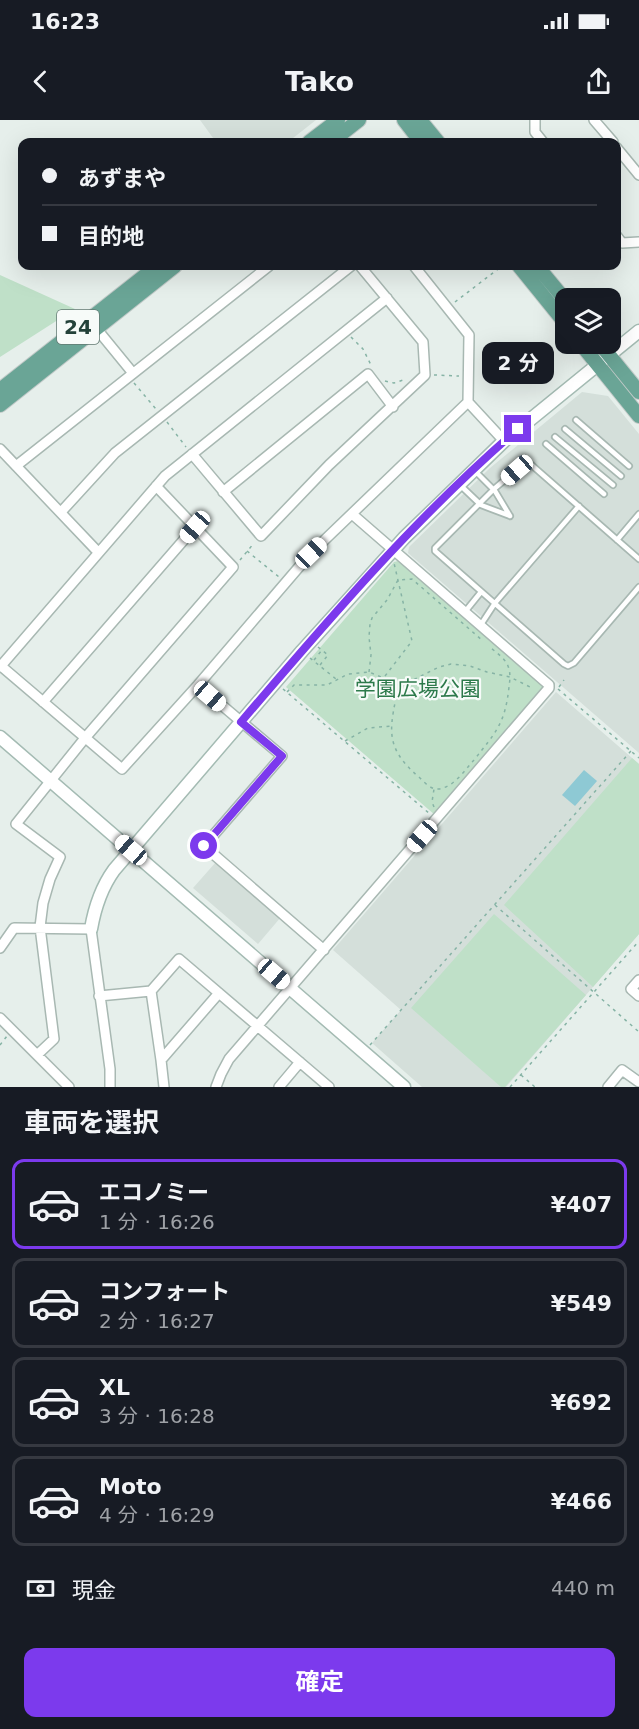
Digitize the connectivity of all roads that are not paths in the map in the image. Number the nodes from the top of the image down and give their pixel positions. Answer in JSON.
{"nodes":[{"id":1,"x":338,"y":120,"type":"edge"},
{"id":2,"x":359,"y":120,"type":"edge"},
{"id":3,"x":404,"y":120,"type":"edge"},
{"id":4,"x":420,"y":120,"type":"edge"},
{"id":5,"x":535,"y":120,"type":"edge"},
{"id":6,"x":594,"y":120,"type":"edge"},
{"id":7,"x":314,"y":138,"type":"edge"},
{"id":8,"x":336,"y":138,"type":"edge"},
{"id":9,"x":418,"y":138,"type":"edge"},
{"id":10,"x":435,"y":138,"type":"edge"},
{"id":11,"x":540,"y":138,"type":"edge"},
{"id":12,"x":610,"y":138,"type":"edge"},
{"id":13,"x":621,"y":153,"type":"edge"},
{"id":14,"x":639,"y":176,"type":"edge"},
{"id":15,"x":621,"y":242,"type":"edge"},
{"id":16,"x":639,"y":242,"type":"edge"},
{"id":17,"x":152,"y":270,"type":"edge"},
{"id":18,"x":171,"y":270,"type":"edge"},
{"id":19,"x":264,"y":270,"type":"edge"},
{"id":20,"x":346,"y":270,"type":"edge"},
{"id":21,"x":363,"y":270,"type":"edge"},
{"id":22,"x":417,"y":270,"type":"edge"},
{"id":23,"x":522,"y":270,"type":"edge"},
{"id":24,"x":540,"y":270,"type":"edge"},
{"id":25,"x":555,"y":288,"type":"edge"},
{"id":26,"x":387,"y":298,"type":"junction"},
{"id":27,"x":555,"y":310,"type":"edge"},
{"id":28,"x":96,"y":328,"type":"junction"},
{"id":29,"x":639,"y":331,"type":"edge"},
{"id":30,"x":590,"y":354,"type":"edge"},
{"id":31,"x":609,"y":355,"type":"junction"},
{"id":32,"x":598,"y":364,"type":"junction"},
{"id":33,"x":132,"y":372,"type":"junction"},
{"id":34,"x":0,"y":390,"type":"edge"},
{"id":35,"x":639,"y":392,"type":"edge"},
{"id":36,"x":468,"y":402,"type":"junction"},
{"id":37,"x":0,"y":405,"type":"edge"},
{"id":38,"x":393,"y":406,"type":"junction"},
{"id":39,"x":639,"y":416,"type":"edge"},
{"id":40,"x":576,"y":420,"type":"dead end"},
{"id":41,"x":565,"y":429,"type":"dead end"},
{"id":42,"x":555,"y":437,"type":"dead end"},
{"id":43,"x":504,"y":441,"type":"junction"},
{"id":44,"x":546,"y":444,"type":"dead end"},
{"id":45,"x":0,"y":449,"type":"edge"},
{"id":46,"x":192,"y":454,"type":"junction"},
{"id":47,"x":16,"y":466,"type":"junction"},
{"id":48,"x":629,"y":466,"type":"dead end"},
{"id":49,"x":473,"y":469,"type":"junction"},
{"id":50,"x":621,"y":476,"type":"dead end"},
{"id":51,"x":459,"y":484,"type":"junction"},
{"id":52,"x":613,"y":485,"type":"dead end"},
{"id":53,"x":156,"y":486,"type":"junction"},
{"id":54,"x":494,"y":489,"type":"junction"},
{"id":55,"x":223,"y":492,"type":"junction"},
{"id":56,"x":604,"y":495,"type":"dead end"},
{"id":57,"x":479,"y":503,"type":"junction"},
{"id":58,"x":579,"y":506,"type":"junction"},
{"id":59,"x":61,"y":513,"type":"junction"},
{"id":60,"x":352,"y":514,"type":"junction"},
{"id":61,"x":639,"y":514,"type":"edge"},
{"id":62,"x":195,"y":527,"type":"junction"},
{"id":63,"x":617,"y":540,"type":"junction"},
{"id":64,"x":98,"y":552,"type":"junction"},
{"id":65,"x":394,"y":555,"type":"junction"},
{"id":66,"x":639,"y":559,"type":"edge"},
{"id":67,"x":639,"y":587,"type":"edge"},
{"id":68,"x":481,"y":592,"type":"junction"},
{"id":69,"x":495,"y":603,"type":"junction"},
{"id":70,"x":464,"y":613,"type":"junction"},
{"id":71,"x":480,"y":626,"type":"junction"},
{"id":72,"x":0,"y":666,"type":"edge"},
{"id":73,"x":198,"y":685,"type":"junction"},
{"id":74,"x":43,"y":702,"type":"junction"},
{"id":75,"x":241,"y":722,"type":"junction"},
{"id":76,"x":0,"y":737,"type":"edge"},
{"id":77,"x":85,"y":738,"type":"junction"},
{"id":78,"x":51,"y":781,"type":"junction"},
{"id":79,"x":131,"y":850,"type":"junction"},
{"id":80,"x":40,"y":927,"type":"junction"},
{"id":81,"x":91,"y":929,"type":"junction"},
{"id":82,"x":0,"y":948,"type":"edge"},
{"id":83,"x":324,"y":950,"type":"junction"},
{"id":84,"x":639,"y":980,"type":"edge"},
{"id":85,"x":290,"y":988,"type":"junction"},
{"id":86,"x":151,"y":992,"type":"junction"},
{"id":87,"x":219,"y":993,"type":"junction"},
{"id":88,"x":99,"y":996,"type":"junction"},
{"id":89,"x":639,"y":996,"type":"edge"},
{"id":90,"x":0,"y":1018,"type":"edge"},
{"id":91,"x":258,"y":1026,"type":"junction"},
{"id":92,"x":37,"y":1055,"type":"junction"},
{"id":93,"x":161,"y":1060,"type":"junction"},
{"id":94,"x":300,"y":1062,"type":"junction"},
{"id":95,"x":639,"y":1082,"type":"edge"},
{"id":96,"x":69,"y":1087,"type":"edge"},
{"id":97,"x":110,"y":1087,"type":"edge"},
{"id":98,"x":164,"y":1087,"type":"edge"},
{"id":99,"x":216,"y":1087,"type":"edge"},
{"id":100,"x":279,"y":1087,"type":"edge"},
{"id":101,"x":329,"y":1087,"type":"edge"},
{"id":102,"x":404,"y":1087,"type":"edge"},
{"id":103,"x":608,"y":1087,"type":"edge"}],
"edges":[{"from":1,"to":7,"type":"main road"},
{"from":2,"to":8,"type":"main road"},
{"from":3,"to":9,"type":"main road"},
{"from":4,"to":10,"type":"main road"},
{"from":5,"to":11,"type":"street"},
{"from":6,"to":12,"type":"street"},
{"from":13,"to":14,"type":"street"},
{"from":15,"to":16,"type":"street"},
{"from":17,"to":34,"type":"main road","number":"24"},
{"from":18,"to":28,"type":"main road","number":"24"},
{"from":19,"to":33,"type":"street"},
{"from":20,"to":59,"type":"street"},
{"from":21,"to":26,"type":"street"},
{"from":22,"to":36,"type":"street"},
{"from":23,"to":27,"type":"main road"},
{"from":24,"to":25,"type":"main road"},
{"from":26,"to":38,"type":"street"},
{"from":26,"to":46,"type":"street"},
{"from":28,"to":33,"type":"street"},
{"from":28,"to":37,"type":"main road","number":"24"},
{"from":29,"to":31,"type":"street"},
{"from":30,"to":32,"type":"main road"},
{"from":31,"to":32,"type":"street"},
{"from":31,"to":35,"type":"main road"},
{"from":32,"to":39,"type":"main road"},
{"from":32,"to":43,"type":"street"},
{"from":33,"to":47,"type":"street"},
{"from":36,"to":43,"type":"street"},
{"from":36,"to":60,"type":"street"},
{"from":38,"to":55,"type":"street"},
{"from":38,"to":55,"type":"street"},
{"from":40,"to":48,"type":"lane"},
{"from":41,"to":50,"type":"lane"},
{"from":42,"to":52,"type":"lane"},
{"from":43,"to":49,"type":"street"},
{"from":44,"to":56,"type":"lane"},
{"from":45,"to":47,"type":"street"},
{"from":46,"to":53,"type":"street"},
{"from":46,"to":55,"type":"street"},
{"from":47,"to":59,"type":"street"},
{"from":49,"to":51,"type":"street"},
{"from":49,"to":54,"type":"lane"},
{"from":51,"to":57,"type":"lane"},
{"from":51,"to":65,"type":"street"},
{"from":53,"to":62,"type":"street"},
{"from":53,"to":64,"type":"street"},
{"from":54,"to":57,"type":"lane"},
{"from":54,"to":57,"type":"lane"},
{"from":54,"to":58,"type":"lane"},
{"from":57,"to":68,"type":"lane"},
{"from":58,"to":63,"type":"lane"},
{"from":58,"to":69,"type":"lane"},
{"from":59,"to":64,"type":"street"},
{"from":60,"to":65,"type":"street"},
{"from":60,"to":73,"type":"street"},
{"from":61,"to":63,"type":"lane"},
{"from":62,"to":74,"type":"street"},
{"from":62,"to":77,"type":"street"},
{"from":63,"to":66,"type":"lane"},
{"from":64,"to":72,"type":"street"},
{"from":65,"to":70,"type":"street"},
{"from":65,"to":75,"type":"street"},
{"from":67,"to":69,"type":"lane"},
{"from":68,"to":69,"type":"lane"},
{"from":68,"to":70,"type":"lane"},
{"from":69,"to":71,"type":"lane"},
{"from":70,"to":71,"type":"street"},
{"from":71,"to":83,"type":"street"},
{"from":72,"to":74,"type":"street"},
{"from":73,"to":75,"type":"street"},
{"from":73,"to":77,"type":"street"},
{"from":74,"to":77,"type":"street"},
{"from":75,"to":79,"type":"street"},
{"from":75,"to":83,"type":"street"},
{"from":76,"to":78,"type":"street"},
{"from":77,"to":78,"type":"street"},
{"from":78,"to":79,"type":"street"},
{"from":78,"to":80,"type":"street"},
{"from":79,"to":81,"type":"street"},
{"from":79,"to":85,"type":"street"},
{"from":80,"to":81,"type":"street"},
{"from":80,"to":82,"type":"street"},
{"from":80,"to":92,"type":"street"},
{"from":81,"to":88,"type":"street"},
{"from":83,"to":85,"type":"street"},
{"from":84,"to":89,"type":"street"},
{"from":85,"to":91,"type":"street"},
{"from":85,"to":102,"type":"street"},
{"from":86,"to":87,"type":"street"},
{"from":86,"to":88,"type":"street"},
{"from":86,"to":93,"type":"street"},
{"from":87,"to":91,"type":"street"},
{"from":87,"to":93,"type":"street"},
{"from":88,"to":97,"type":"street"},
{"from":90,"to":92,"type":"street"},
{"from":91,"to":94,"type":"street"},
{"from":91,"to":99,"type":"street"},
{"from":92,"to":96,"type":"street"},
{"from":93,"to":98,"type":"street"},
{"from":94,"to":100,"type":"street"},
{"from":94,"to":101,"type":"street"},
{"from":95,"to":103,"type":"street"}]}
